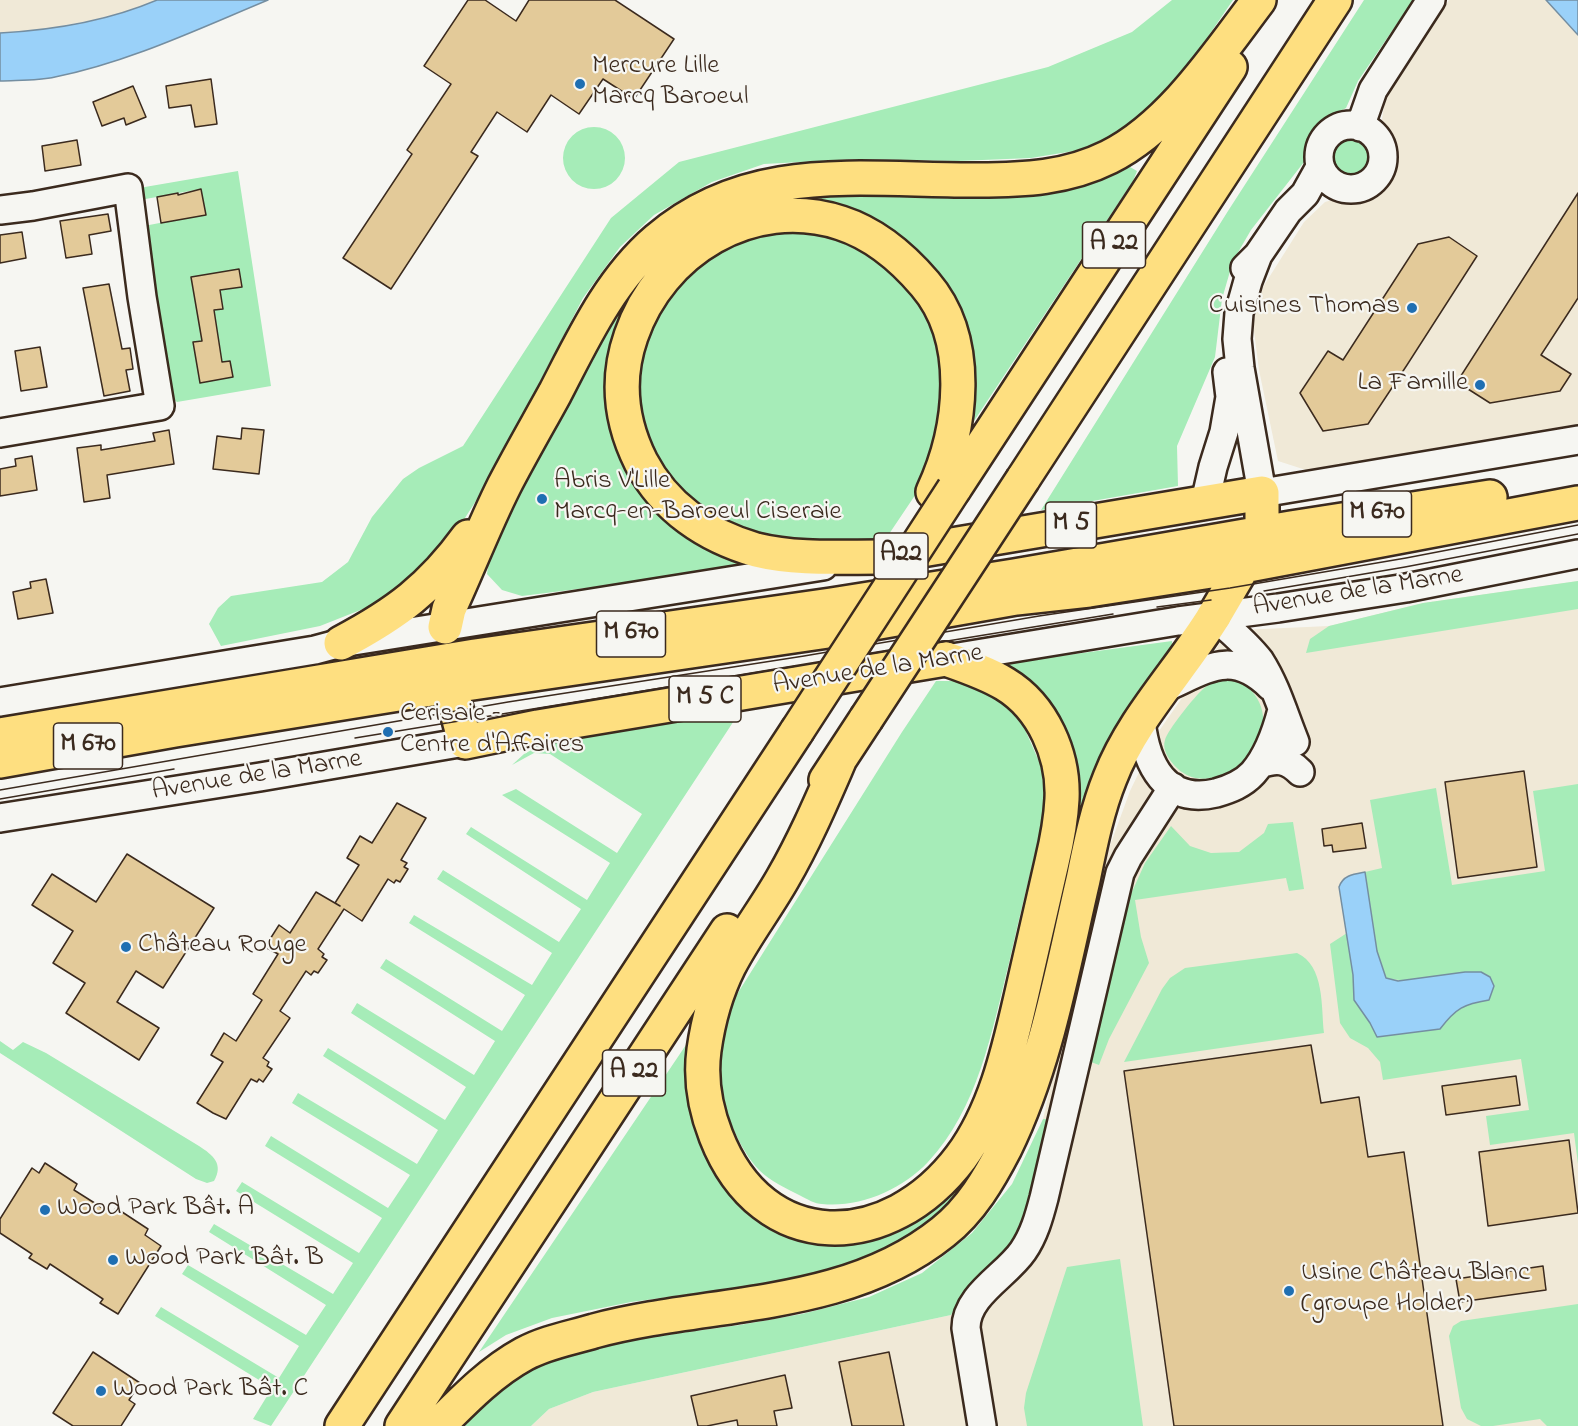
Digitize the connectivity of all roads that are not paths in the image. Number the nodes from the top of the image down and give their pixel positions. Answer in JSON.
{"nodes":[{"id":1,"x":1259,"y":0,"type":"edge"},
{"id":2,"x":1274,"y":0,"type":"edge"},
{"id":3,"x":1335,"y":0,"type":"edge"},
{"id":4,"x":1432,"y":2,"type":"edge"},
{"id":5,"x":1360,"y":127,"type":"junction"},
{"id":6,"x":1328,"y":176,"type":"junction"},
{"id":7,"x":0,"y":210,"type":"edge"},
{"id":8,"x":1258,"y":255,"type":"junction"},
{"id":9,"x":0,"y":433,"type":"edge"},
{"id":10,"x":1578,"y":440,"type":"edge"},
{"id":11,"x":1578,"y":482,"type":"edge"},
{"id":12,"x":504,"y":487,"type":"junction"},
{"id":13,"x":944,"y":491,"type":"junction"},
{"id":14,"x":1262,"y":493,"type":"junction"},
{"id":15,"x":1205,"y":502,"type":"junction"},
{"id":16,"x":1578,"y":503,"type":"edge"},
{"id":17,"x":1262,"y":534,"type":"junction"},
{"id":18,"x":1578,"y":554,"type":"edge"},
{"id":19,"x":881,"y":557,"type":"junction"},
{"id":20,"x":1243,"y":566,"type":"junction"},
{"id":21,"x":1214,"y":616,"type":"junction"},
{"id":22,"x":869,"y":620,"type":"joint"},
{"id":23,"x":446,"y":627,"type":"junction"},
{"id":24,"x":341,"y":643,"type":"junction"},
{"id":25,"x":946,"y":659,"type":"junction"},
{"id":26,"x":448,"y":674,"type":"junction"},
{"id":27,"x":1164,"y":688,"type":"junction"},
{"id":28,"x":0,"y":702,"type":"edge"},
{"id":29,"x":1279,"y":702,"type":"junction"},
{"id":30,"x":1141,"y":721,"type":"junction"},
{"id":31,"x":0,"y":735,"type":"edge"},
{"id":32,"x":465,"y":742,"type":"junction"},
{"id":33,"x":1295,"y":742,"type":"dead end"},
{"id":34,"x":0,"y":761,"type":"edge"},
{"id":35,"x":839,"y":761,"type":"junction"},
{"id":36,"x":1260,"y":764,"type":"junction"},
{"id":37,"x":1300,"y":772,"type":"dead end"},
{"id":38,"x":1173,"y":787,"type":"junction"},
{"id":39,"x":0,"y":818,"type":"edge"},
{"id":40,"x":342,"y":1426,"type":"edge"},
{"id":41,"x":402,"y":1426,"type":"edge"},
{"id":42,"x":438,"y":1426,"type":"edge"},
{"id":43,"x":982,"y":1426,"type":"edge"}],
"edges":[{"from":1,"to":12,"type":"main road"},
{"from":2,"to":13,"type":"main road","number":"A 22"},
{"from":3,"to":35,"type":"main road","number":"A 22","bridge":true},
{"from":4,"to":5,"type":"street"},
{"from":5,"to":6,"type":"street"},
{"from":5,"to":6,"type":"street"},
{"from":6,"to":8,"type":"street"},
{"from":7,"to":9,"type":"street"},
{"from":8,"to":14,"type":"street"},
{"from":8,"to":15,"type":"street"},
{"from":10,"to":14,"type":"street","number":"M 5"},
{"from":11,"to":17,"type":"main road","name":"Avenue de la Marne","number":"M 670"},
{"from":12,"to":23,"type":"main road"},
{"from":12,"to":24,"type":"main road"},
{"from":13,"to":19,"type":"main road"},
{"from":13,"to":22,"type":"main road","number":"A22","bridge":true},
{"from":14,"to":15,"type":"main road","number":"M 5"},
{"from":14,"to":17,"type":"main road"},
{"from":15,"to":19,"type":"main road","number":"M 5"},
{"from":16,"to":20,"type":"main road","name":"Avenue de la Marne","number":"M 670"},
{"from":17,"to":20,"type":"main road"},
{"from":17,"to":26,"type":"main road","name":"Avenue de la Marne","number":"M 670"},
{"from":18,"to":21,"type":"street","name":"Avenue de la Marne","number":"M 5 C"},
{"from":19,"to":23,"type":"street","number":"M 5"},
{"from":20,"to":21,"type":"main road"},
{"from":20,"to":26,"type":"main road","name":"Avenue de la Marne","number":"M 670"},
{"from":21,"to":25,"type":"street","name":"Avenue de la Marne","number":"M 5 C"},
{"from":21,"to":27,"type":"main road"},
{"from":21,"to":29,"type":"street"},
{"from":22,"to":40,"type":"main road","number":"A 22","bridge":true},
{"from":23,"to":24,"type":"street","number":"M 5"},
{"from":23,"to":26,"type":"main road"},
{"from":24,"to":28,"type":"street","number":"M 5"},
{"from":25,"to":32,"type":"main road","name":"Avenue de la Marne","number":"M 5 C"},
{"from":25,"to":35,"type":"main road"},
{"from":26,"to":31,"type":"main road","name":"Avenue de la Marne","number":"M 670"},
{"from":26,"to":32,"type":"main road"},
{"from":26,"to":34,"type":"main road","name":"Avenue de la Marne","number":"M 670"},
{"from":27,"to":29,"type":"street"},
{"from":27,"to":30,"type":"main road"},
{"from":29,"to":33,"type":"street"},
{"from":29,"to":36,"type":"street"},
{"from":30,"to":38,"type":"street"},
{"from":30,"to":42,"type":"main road"},
{"from":32,"to":39,"type":"street","name":"Avenue de la Marne","number":"M 5 C"},
{"from":35,"to":41,"type":"main road","number":"A 22"},
{"from":36,"to":37,"type":"street"},
{"from":36,"to":38,"type":"street"},
{"from":38,"to":43,"type":"street"}]}
